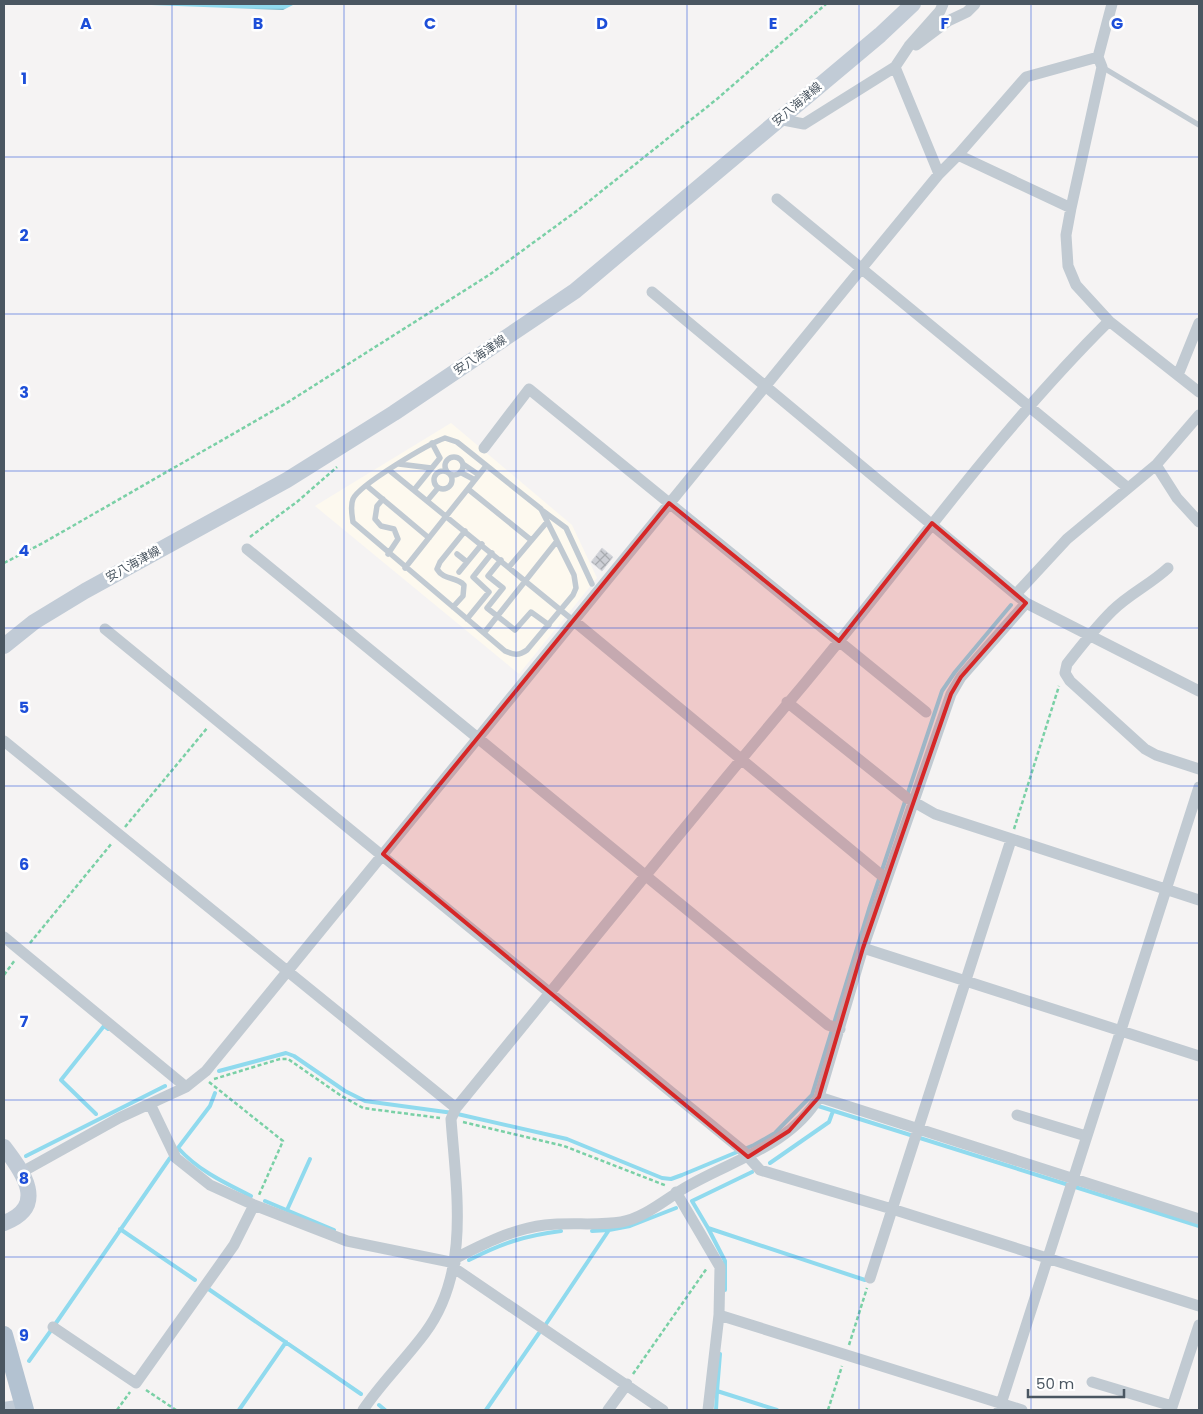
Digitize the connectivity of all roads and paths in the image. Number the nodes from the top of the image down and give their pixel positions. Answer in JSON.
{"nodes":[{"id":1,"x":826,"y":4,"type":"edge"},
{"id":2,"x":913,"y":4,"type":"edge"},
{"id":3,"x":943,"y":4,"type":"edge"},
{"id":4,"x":975,"y":4,"type":"edge"},
{"id":5,"x":1112,"y":4,"type":"edge"},
{"id":6,"x":903,"y":55,"type":"junction"},
{"id":7,"x":1100,"y":62,"type":"junction"},
{"id":8,"x":895,"y":67,"type":"junction"},
{"id":9,"x":778,"y":119,"type":"junction"},
{"id":10,"x":1199,"y":125,"type":"edge"},
{"id":11,"x":958,"y":155,"type":"junction"},
{"id":12,"x":939,"y":174,"type":"junction"},
{"id":13,"x":777,"y":199,"type":"dead end"},
{"id":14,"x":1071,"y":208,"type":"junction"},
{"id":15,"x":861,"y":269,"type":"junction"},
{"id":16,"x":652,"y":292,"type":"dead end"},
{"id":17,"x":1108,"y":321,"type":"junction"},
{"id":18,"x":1199,"y":323,"type":"edge"},
{"id":19,"x":1178,"y":375,"type":"junction"},
{"id":20,"x":764,"y":387,"type":"junction"},
{"id":21,"x":1199,"y":392,"type":"edge"},
{"id":22,"x":1030,"y":407,"type":"junction"},
{"id":23,"x":1199,"y":415,"type":"edge"},
{"id":24,"x":432,"y":443,"type":"junction"},
{"id":25,"x":484,"y":448,"type":"dead end"},
{"id":26,"x":399,"y":464,"type":"junction"},
{"id":27,"x":463,"y":464,"type":"junction"},
{"id":28,"x":339,"y":465,"type":"dead end"},
{"id":29,"x":1156,"y":465,"type":"junction"},
{"id":30,"x":486,"y":466,"type":"junction"},
{"id":31,"x":432,"y":468,"type":"junction"},
{"id":32,"x":389,"y":470,"type":"junction"},
{"id":33,"x":460,"y":472,"type":"junction"},
{"id":34,"x":448,"y":473,"type":"junction"},
{"id":35,"x":477,"y":478,"type":"junction"},
{"id":36,"x":367,"y":486,"type":"junction"},
{"id":37,"x":438,"y":488,"type":"junction"},
{"id":38,"x":1128,"y":488,"type":"junction"},
{"id":39,"x":468,"y":489,"type":"junction"},
{"id":40,"x":414,"y":490,"type":"junction"},
{"id":41,"x":383,"y":500,"type":"junction"},
{"id":42,"x":427,"y":500,"type":"junction"},
{"id":43,"x":669,"y":503,"type":"junction"},
{"id":44,"x":541,"y":509,"type":"junction"},
{"id":45,"x":446,"y":516,"type":"junction"},
{"id":46,"x":547,"y":522,"type":"junction"},
{"id":47,"x":1199,"y":522,"type":"edge"},
{"id":48,"x":932,"y":523,"type":"junction"},
{"id":49,"x":465,"y":531,"type":"junction"},
{"id":50,"x":430,"y":538,"type":"junction"},
{"id":51,"x":532,"y":540,"type":"junction"},
{"id":52,"x":557,"y":541,"type":"junction"},
{"id":53,"x":482,"y":544,"type":"junction"},
{"id":54,"x":247,"y":549,"type":"joint"},
{"id":55,"x":492,"y":553,"type":"junction"},
{"id":56,"x":388,"y":554,"type":"junction"},
{"id":57,"x":457,"y":554,"type":"dead end"},
{"id":58,"x":500,"y":560,"type":"junction"},
{"id":59,"x":467,"y":562,"type":"junction"},
{"id":60,"x":4,"y":563,"type":"edge"},
{"id":61,"x":509,"y":567,"type":"junction"},
{"id":62,"x":405,"y":568,"type":"junction"},
{"id":63,"x":1168,"y":568,"type":"dead end"},
{"id":64,"x":459,"y":572,"type":"dead end"},
{"id":65,"x":526,"y":580,"type":"junction"},
{"id":66,"x":592,"y":584,"type":"dead end"},
{"id":67,"x":1016,"y":593,"type":"junction"},
{"id":68,"x":1026,"y":603,"type":"junction"},
{"id":69,"x":453,"y":608,"type":"junction"},
{"id":70,"x":562,"y":609,"type":"junction"},
{"id":71,"x":498,"y":616,"type":"junction"},
{"id":72,"x":467,"y":620,"type":"junction"},
{"id":73,"x":574,"y":620,"type":"junction"},
{"id":74,"x":549,"y":625,"type":"junction"},
{"id":75,"x":105,"y":629,"type":"dead end"},
{"id":76,"x":484,"y":634,"type":"junction"},
{"id":77,"x":1090,"y":636,"type":"junction"},
{"id":78,"x":839,"y":640,"type":"junction"},
{"id":79,"x":4,"y":646,"type":"edge"},
{"id":80,"x":1064,"y":673,"type":"junction"},
{"id":81,"x":1199,"y":691,"type":"edge"},
{"id":82,"x":788,"y":702,"type":"junction"},
{"id":83,"x":926,"y":712,"type":"dead end"},
{"id":84,"x":215,"y":718,"type":"junction"},
{"id":85,"x":478,"y":738,"type":"junction"},
{"id":86,"x":4,"y":741,"type":"edge"},
{"id":87,"x":740,"y":759,"type":"junction"},
{"id":88,"x":1199,"y":769,"type":"edge"},
{"id":89,"x":1199,"y":787,"type":"edge"},
{"id":90,"x":913,"y":802,"type":"junction"},
{"id":91,"x":119,"y":834,"type":"junction"},
{"id":92,"x":1011,"y":840,"type":"junction"},
{"id":93,"x":383,"y":854,"type":"junction"},
{"id":94,"x":647,"y":875,"type":"junction"},
{"id":95,"x":886,"y":879,"type":"junction"},
{"id":96,"x":1166,"y":890,"type":"junction"},
{"id":97,"x":1199,"y":900,"type":"edge"},
{"id":98,"x":4,"y":937,"type":"edge"},
{"id":99,"x":863,"y":948,"type":"junction"},
{"id":100,"x":22,"y":952,"type":"junction"},
{"id":101,"x":287,"y":972,"type":"junction"},
{"id":102,"x":4,"y":975,"type":"edge"},
{"id":103,"x":964,"y":981,"type":"junction"},
{"id":104,"x":550,"y":992,"type":"junction"},
{"id":105,"x":840,"y":1029,"type":"junction"},
{"id":106,"x":1121,"y":1031,"type":"junction"},
{"id":107,"x":1199,"y":1056,"type":"edge"},
{"id":108,"x":186,"y":1087,"type":"junction"},
{"id":109,"x":819,"y":1098,"type":"junction"},
{"id":110,"x":150,"y":1104,"type":"junction"},
{"id":111,"x":454,"y":1114,"type":"junction"},
{"id":112,"x":1017,"y":1115,"type":"dead end"},
{"id":113,"x":916,"y":1128,"type":"junction"},
{"id":114,"x":1086,"y":1136,"type":"junction"},
{"id":115,"x":4,"y":1147,"type":"edge"},
{"id":116,"x":748,"y":1157,"type":"junction"},
{"id":117,"x":22,"y":1172,"type":"junction"},
{"id":118,"x":1071,"y":1183,"type":"junction"},
{"id":119,"x":687,"y":1186,"type":"junction"},
{"id":120,"x":676,"y":1192,"type":"junction"},
{"id":121,"x":254,"y":1205,"type":"junction"},
{"id":122,"x":892,"y":1209,"type":"junction"},
{"id":123,"x":1199,"y":1219,"type":"edge"},
{"id":124,"x":4,"y":1223,"type":"edge"},
{"id":125,"x":715,"y":1258,"type":"junction"},
{"id":126,"x":1048,"y":1258,"type":"junction"},
{"id":127,"x":455,"y":1263,"type":"junction"},
{"id":128,"x":870,"y":1278,"type":"dead end"},
{"id":129,"x":1199,"y":1306,"type":"edge"},
{"id":130,"x":719,"y":1315,"type":"junction"},
{"id":131,"x":1199,"y":1325,"type":"edge"},
{"id":132,"x":53,"y":1327,"type":"dead end"},
{"id":133,"x":4,"y":1335,"type":"edge"},
{"id":134,"x":1092,"y":1382,"type":"dead end"},
{"id":135,"x":136,"y":1383,"type":"junction"},
{"id":136,"x":626,"y":1384,"type":"junction"},
{"id":137,"x":1000,"y":1407,"type":"edge"},
{"id":138,"x":1171,"y":1408,"type":"edge"},
{"id":139,"x":25,"y":1409,"type":"edge"},
{"id":140,"x":4,"y":1410,"type":"edge"},
{"id":141,"x":117,"y":1410,"type":"edge"},
{"id":142,"x":176,"y":1410,"type":"edge"},
{"id":143,"x":363,"y":1410,"type":"edge"},
{"id":144,"x":608,"y":1410,"type":"edge"},
{"id":145,"x":663,"y":1410,"type":"edge"},
{"id":146,"x":708,"y":1410,"type":"edge"},
{"id":147,"x":1022,"y":1410,"type":"edge"}],
"edges":[{"from":1,"to":60,"type":"path"},
{"from":2,"to":9,"type":"main road","name":"安八海津線"},
{"from":3,"to":6,"type":"street"},
{"from":4,"to":6,"type":"street"},
{"from":5,"to":7,"type":"street"},
{"from":6,"to":8,"type":"street"},
{"from":7,"to":10,"type":"lane"},
{"from":7,"to":11,"type":"street"},
{"from":7,"to":14,"type":"street"},
{"from":8,"to":9,"type":"street"},
{"from":8,"to":12,"type":"street"},
{"from":9,"to":79,"type":"main road","name":"安八海津線"},
{"from":11,"to":12,"type":"street"},
{"from":11,"to":14,"type":"street"},
{"from":12,"to":15,"type":"street"},
{"from":13,"to":15,"type":"street"},
{"from":14,"to":17,"type":"street"},
{"from":15,"to":20,"type":"street"},
{"from":15,"to":22,"type":"street"},
{"from":16,"to":20,"type":"street"},
{"from":17,"to":19,"type":"street"},
{"from":17,"to":22,"type":"street"},
{"from":18,"to":19,"type":"street"},
{"from":19,"to":21,"type":"street"},
{"from":20,"to":43,"type":"street"},
{"from":20,"to":48,"type":"street"},
{"from":22,"to":38,"type":"street"},
{"from":22,"to":48,"type":"street"},
{"from":23,"to":29,"type":"street"},
{"from":24,"to":26,"type":"lane"},
{"from":24,"to":30,"type":"lane"},
{"from":24,"to":31,"type":"lane"},
{"from":25,"to":43,"type":"street"},
{"from":26,"to":31,"type":"lane"},
{"from":26,"to":32,"type":"lane"},
{"from":27,"to":33,"type":"lane"},
{"from":27,"to":34,"type":"lane"},
{"from":27,"to":35,"type":"lane"},
{"from":28,"to":54,"type":"path"},
{"from":29,"to":38,"type":"street"},
{"from":29,"to":47,"type":"street"},
{"from":30,"to":35,"type":"lane"},
{"from":30,"to":44,"type":"lane"},
{"from":31,"to":40,"type":"lane"},
{"from":32,"to":36,"type":"lane"},
{"from":32,"to":40,"type":"lane"},
{"from":33,"to":34,"type":"lane"},
{"from":33,"to":35,"type":"lane"},
{"from":34,"to":37,"type":"lane"},
{"from":34,"to":37,"type":"lane"},
{"from":35,"to":39,"type":"lane"},
{"from":36,"to":41,"type":"lane"},
{"from":36,"to":56,"type":"lane"},
{"from":37,"to":42,"type":"lane"},
{"from":38,"to":67,"type":"street"},
{"from":39,"to":45,"type":"lane"},
{"from":39,"to":51,"type":"lane"},
{"from":40,"to":42,"type":"lane"},
{"from":41,"to":50,"type":"lane"},
{"from":41,"to":56,"type":"lane"},
{"from":42,"to":45,"type":"lane"},
{"from":43,"to":73,"type":"street"},
{"from":43,"to":78,"type":"street"},
{"from":44,"to":46,"type":"lane"},
{"from":44,"to":66,"type":"lane"},
{"from":45,"to":49,"type":"lane"},
{"from":45,"to":50,"type":"lane"},
{"from":46,"to":51,"type":"lane"},
{"from":46,"to":52,"type":"lane"},
{"from":48,"to":67,"type":"street"},
{"from":48,"to":78,"type":"street"},
{"from":49,"to":53,"type":"lane"},
{"from":49,"to":69,"type":"lane"},
{"from":50,"to":62,"type":"lane"},
{"from":51,"to":61,"type":"lane"},
{"from":52,"to":65,"type":"lane"},
{"from":52,"to":70,"type":"lane"},
{"from":53,"to":55,"type":"lane"},
{"from":53,"to":59,"type":"lane"},
{"from":54,"to":85,"type":"street"},
{"from":55,"to":58,"type":"lane"},
{"from":55,"to":72,"type":"lane"},
{"from":56,"to":62,"type":"lane"},
{"from":57,"to":59,"type":"lane"},
{"from":58,"to":61,"type":"lane"},
{"from":58,"to":71,"type":"lane"},
{"from":59,"to":64,"type":"lane"},
{"from":61,"to":65,"type":"lane"},
{"from":62,"to":69,"type":"lane"},
{"from":63,"to":77,"type":"street"},
{"from":65,"to":70,"type":"lane"},
{"from":65,"to":71,"type":"lane"},
{"from":67,"to":68,"type":"street"},
{"from":68,"to":77,"type":"street"},
{"from":68,"to":90,"type":"street"},
{"from":69,"to":72,"type":"lane"},
{"from":70,"to":73,"type":"lane"},
{"from":70,"to":74,"type":"lane"},
{"from":71,"to":74,"type":"lane"},
{"from":71,"to":76,"type":"lane"},
{"from":72,"to":76,"type":"lane"},
{"from":73,"to":85,"type":"street"},
{"from":73,"to":87,"type":"street"},
{"from":74,"to":76,"type":"lane"},
{"from":75,"to":84,"type":"street"},
{"from":77,"to":80,"type":"street"},
{"from":77,"to":81,"type":"street"},
{"from":78,"to":82,"type":"street"},
{"from":78,"to":83,"type":"street"},
{"from":80,"to":88,"type":"street"},
{"from":80,"to":92,"type":"path"},
{"from":82,"to":87,"type":"street"},
{"from":82,"to":90,"type":"street"},
{"from":84,"to":91,"type":"path"},
{"from":84,"to":93,"type":"street"},
{"from":85,"to":93,"type":"street"},
{"from":85,"to":94,"type":"street"},
{"from":86,"to":91,"type":"street"},
{"from":87,"to":94,"type":"street"},
{"from":87,"to":95,"type":"street"},
{"from":89,"to":96,"type":"street"},
{"from":90,"to":92,"type":"street"},
{"from":90,"to":95,"type":"street"},
{"from":91,"to":100,"type":"path"},
{"from":91,"to":101,"type":"street"},
{"from":92,"to":96,"type":"street"},
{"from":92,"to":103,"type":"street"},
{"from":93,"to":101,"type":"street"},
{"from":93,"to":104,"type":"street"},
{"from":94,"to":104,"type":"street"},
{"from":94,"to":105,"type":"street"},
{"from":95,"to":99,"type":"street"},
{"from":96,"to":97,"type":"street"},
{"from":96,"to":106,"type":"street"},
{"from":98,"to":100,"type":"street"},
{"from":99,"to":103,"type":"street"},
{"from":99,"to":105,"type":"street"},
{"from":100,"to":102,"type":"path"},
{"from":100,"to":108,"type":"street"},
{"from":101,"to":108,"type":"street"},
{"from":101,"to":111,"type":"street"},
{"from":103,"to":106,"type":"street"},
{"from":103,"to":113,"type":"street"},
{"from":104,"to":111,"type":"street"},
{"from":104,"to":116,"type":"street"},
{"from":105,"to":109,"type":"street"},
{"from":106,"to":107,"type":"street"},
{"from":106,"to":114,"type":"street"},
{"from":108,"to":110,"type":"street"},
{"from":109,"to":113,"type":"street"},
{"from":109,"to":116,"type":"street"},
{"from":110,"to":117,"type":"street"},
{"from":110,"to":121,"type":"street"},
{"from":111,"to":119,"type":"path"},
{"from":111,"to":121,"type":"path"},
{"from":111,"to":127,"type":"street"},
{"from":112,"to":114,"type":"street"},
{"from":113,"to":118,"type":"street"},
{"from":113,"to":122,"type":"street"},
{"from":114,"to":118,"type":"street"},
{"from":115,"to":117,"type":"main road"},
{"from":116,"to":119,"type":"street"},
{"from":116,"to":122,"type":"street"},
{"from":117,"to":124,"type":"main road"},
{"from":118,"to":123,"type":"street"},
{"from":118,"to":126,"type":"street"},
{"from":119,"to":120,"type":"street"},
{"from":120,"to":125,"type":"street"},
{"from":120,"to":127,"type":"street"},
{"from":121,"to":127,"type":"street"},
{"from":121,"to":135,"type":"street"},
{"from":122,"to":126,"type":"street"},
{"from":122,"to":128,"type":"street"},
{"from":125,"to":130,"type":"street"},
{"from":125,"to":136,"type":"path"},
{"from":126,"to":129,"type":"street"},
{"from":126,"to":137,"type":"street"},
{"from":127,"to":136,"type":"street"},
{"from":127,"to":143,"type":"street"},
{"from":130,"to":137,"type":"street"},
{"from":130,"to":146,"type":"street"},
{"from":131,"to":138,"type":"street"},
{"from":132,"to":135,"type":"street"},
{"from":133,"to":139,"type":"main road"},
{"from":134,"to":138,"type":"street"},
{"from":135,"to":141,"type":"path"},
{"from":135,"to":142,"type":"path"},
{"from":136,"to":144,"type":"street"},
{"from":136,"to":145,"type":"street"},
{"from":137,"to":147,"type":"street"},
{"from":139,"to":140,"type":"main road"}]}
